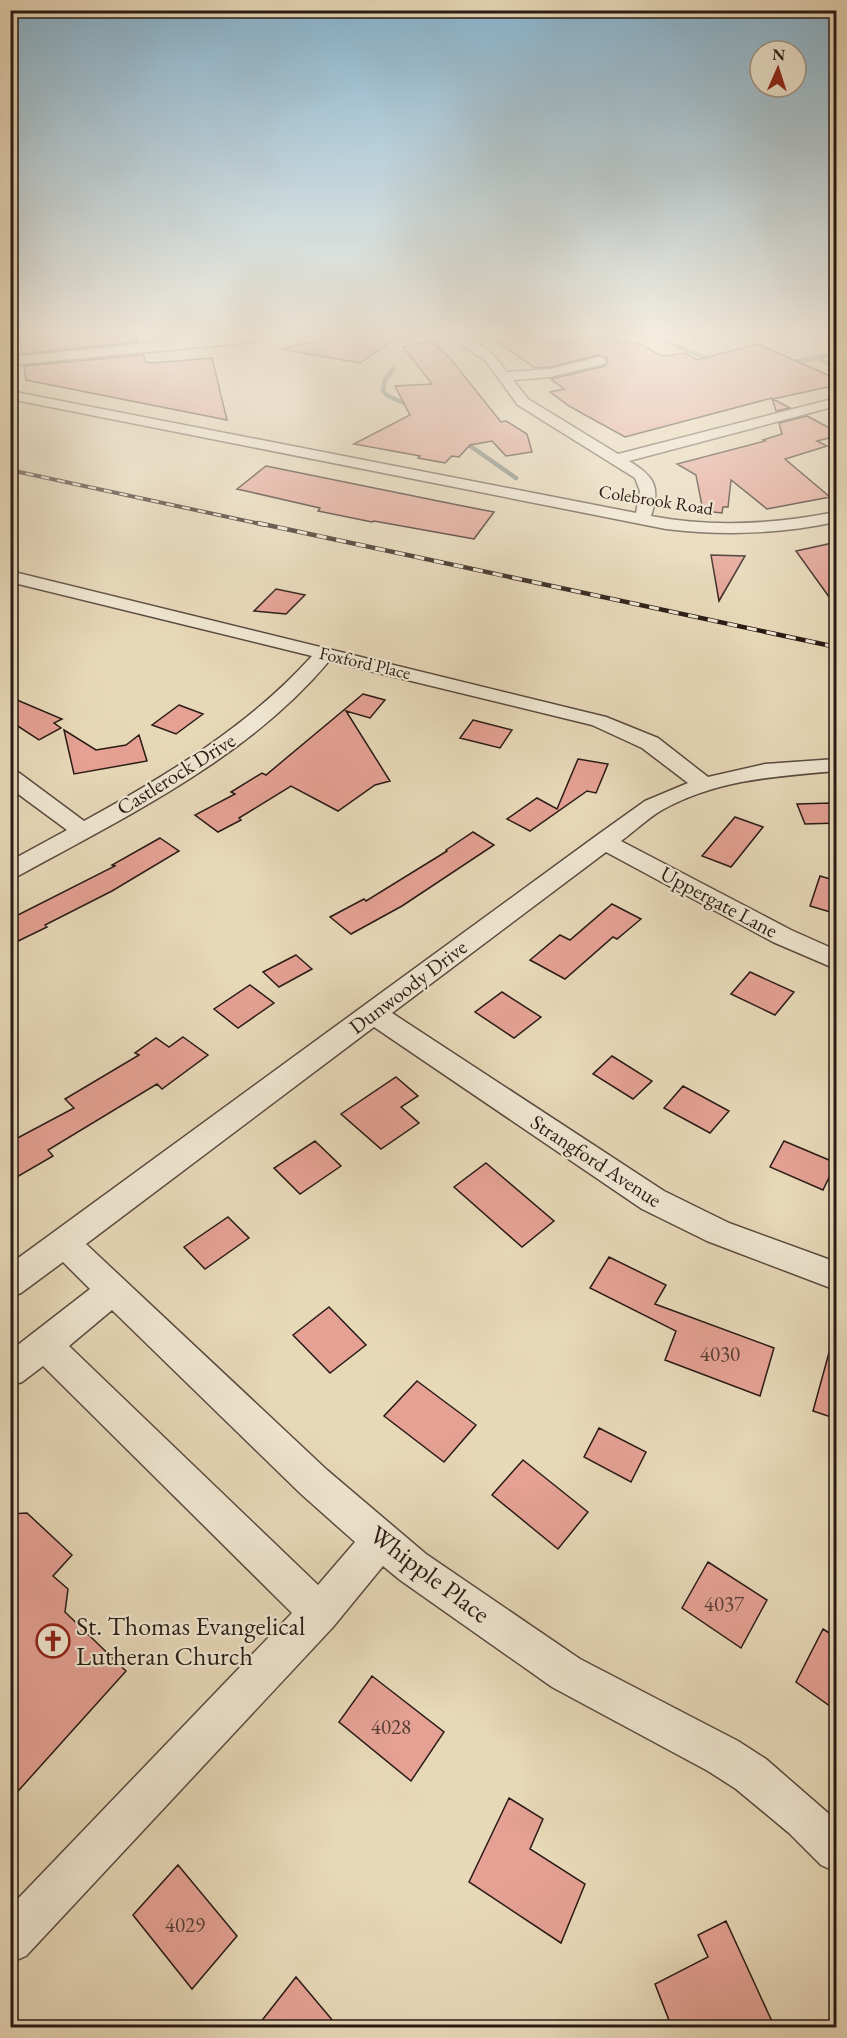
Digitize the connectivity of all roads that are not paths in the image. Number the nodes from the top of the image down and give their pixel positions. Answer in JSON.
{"nodes":[{"id":1,"x":174,"y":427,"type":"edge"},
{"id":2,"x":564,"y":427,"type":"edge"},
{"id":3,"x":740,"y":427,"type":"edge"},
{"id":4,"x":616,"y":459,"type":"junction"},
{"id":5,"x":837,"y":517,"type":"edge"},
{"id":6,"x":642,"y":519,"type":"junction"},
{"id":7,"x":10,"y":576,"type":"edge"},
{"id":8,"x":325,"y":653,"type":"junction"},
{"id":9,"x":837,"y":765,"type":"edge"},
{"id":10,"x":10,"y":777,"type":"edge"},
{"id":11,"x":704,"y":784,"type":"junction"},
{"id":12,"x":83,"y":831,"type":"junction"},
{"id":13,"x":604,"y":841,"type":"junction"},
{"id":14,"x":10,"y":871,"type":"edge"},
{"id":15,"x":837,"y":960,"type":"edge"},
{"id":16,"x":372,"y":1013,"type":"junction"},
{"id":17,"x":64,"y":1243,"type":"junction"},
{"id":18,"x":837,"y":1276,"type":"edge"},
{"id":19,"x":10,"y":1283,"type":"edge"},
{"id":20,"x":113,"y":1290,"type":"junction"},
{"id":21,"x":45,"y":1346,"type":"junction"},
{"id":22,"x":10,"y":1371,"type":"edge"},
{"id":23,"x":381,"y":1540,"type":"junction"},
{"id":24,"x":319,"y":1612,"type":"junction"},
{"id":25,"x":837,"y":1850,"type":"edge"},
{"id":26,"x":10,"y":1940,"type":"edge"}],
"edges":[{"from":1,"to":6,"type":"street","name":"Colebrook Road"},
{"from":2,"to":4,"type":"street"},
{"from":3,"to":4,"type":"street"},
{"from":4,"to":6,"type":"street"},
{"from":5,"to":6,"type":"street","name":"Colebrook Road"},
{"from":7,"to":8,"type":"street","name":"Foxford Place"},
{"from":8,"to":11,"type":"street","name":"Foxford Place"},
{"from":8,"to":12,"type":"street","name":"Castlerock Drive"},
{"from":9,"to":11,"type":"street","name":"Dunwoody Drive"},
{"from":10,"to":12,"type":"street"},
{"from":11,"to":13,"type":"street","name":"Dunwoody Drive"},
{"from":12,"to":14,"type":"street","name":"Castlerock Drive"},
{"from":13,"to":15,"type":"street","name":"Uppergate Lane"},
{"from":13,"to":16,"type":"street","name":"Dunwoody Drive"},
{"from":16,"to":17,"type":"street","name":"Dunwoody Drive"},
{"from":16,"to":18,"type":"street","name":"Strangford Avenue"},
{"from":17,"to":19,"type":"street","name":"Dunwoody Drive"},
{"from":17,"to":20,"type":"street","name":"Whipple Place"},
{"from":20,"to":21,"type":"street"},
{"from":20,"to":23,"type":"street","name":"Whipple Place"},
{"from":21,"to":22,"type":"street"},
{"from":21,"to":24,"type":"street"},
{"from":23,"to":24,"type":"street"},
{"from":23,"to":25,"type":"street","name":"Whipple Place"},
{"from":24,"to":26,"type":"street"}]}
